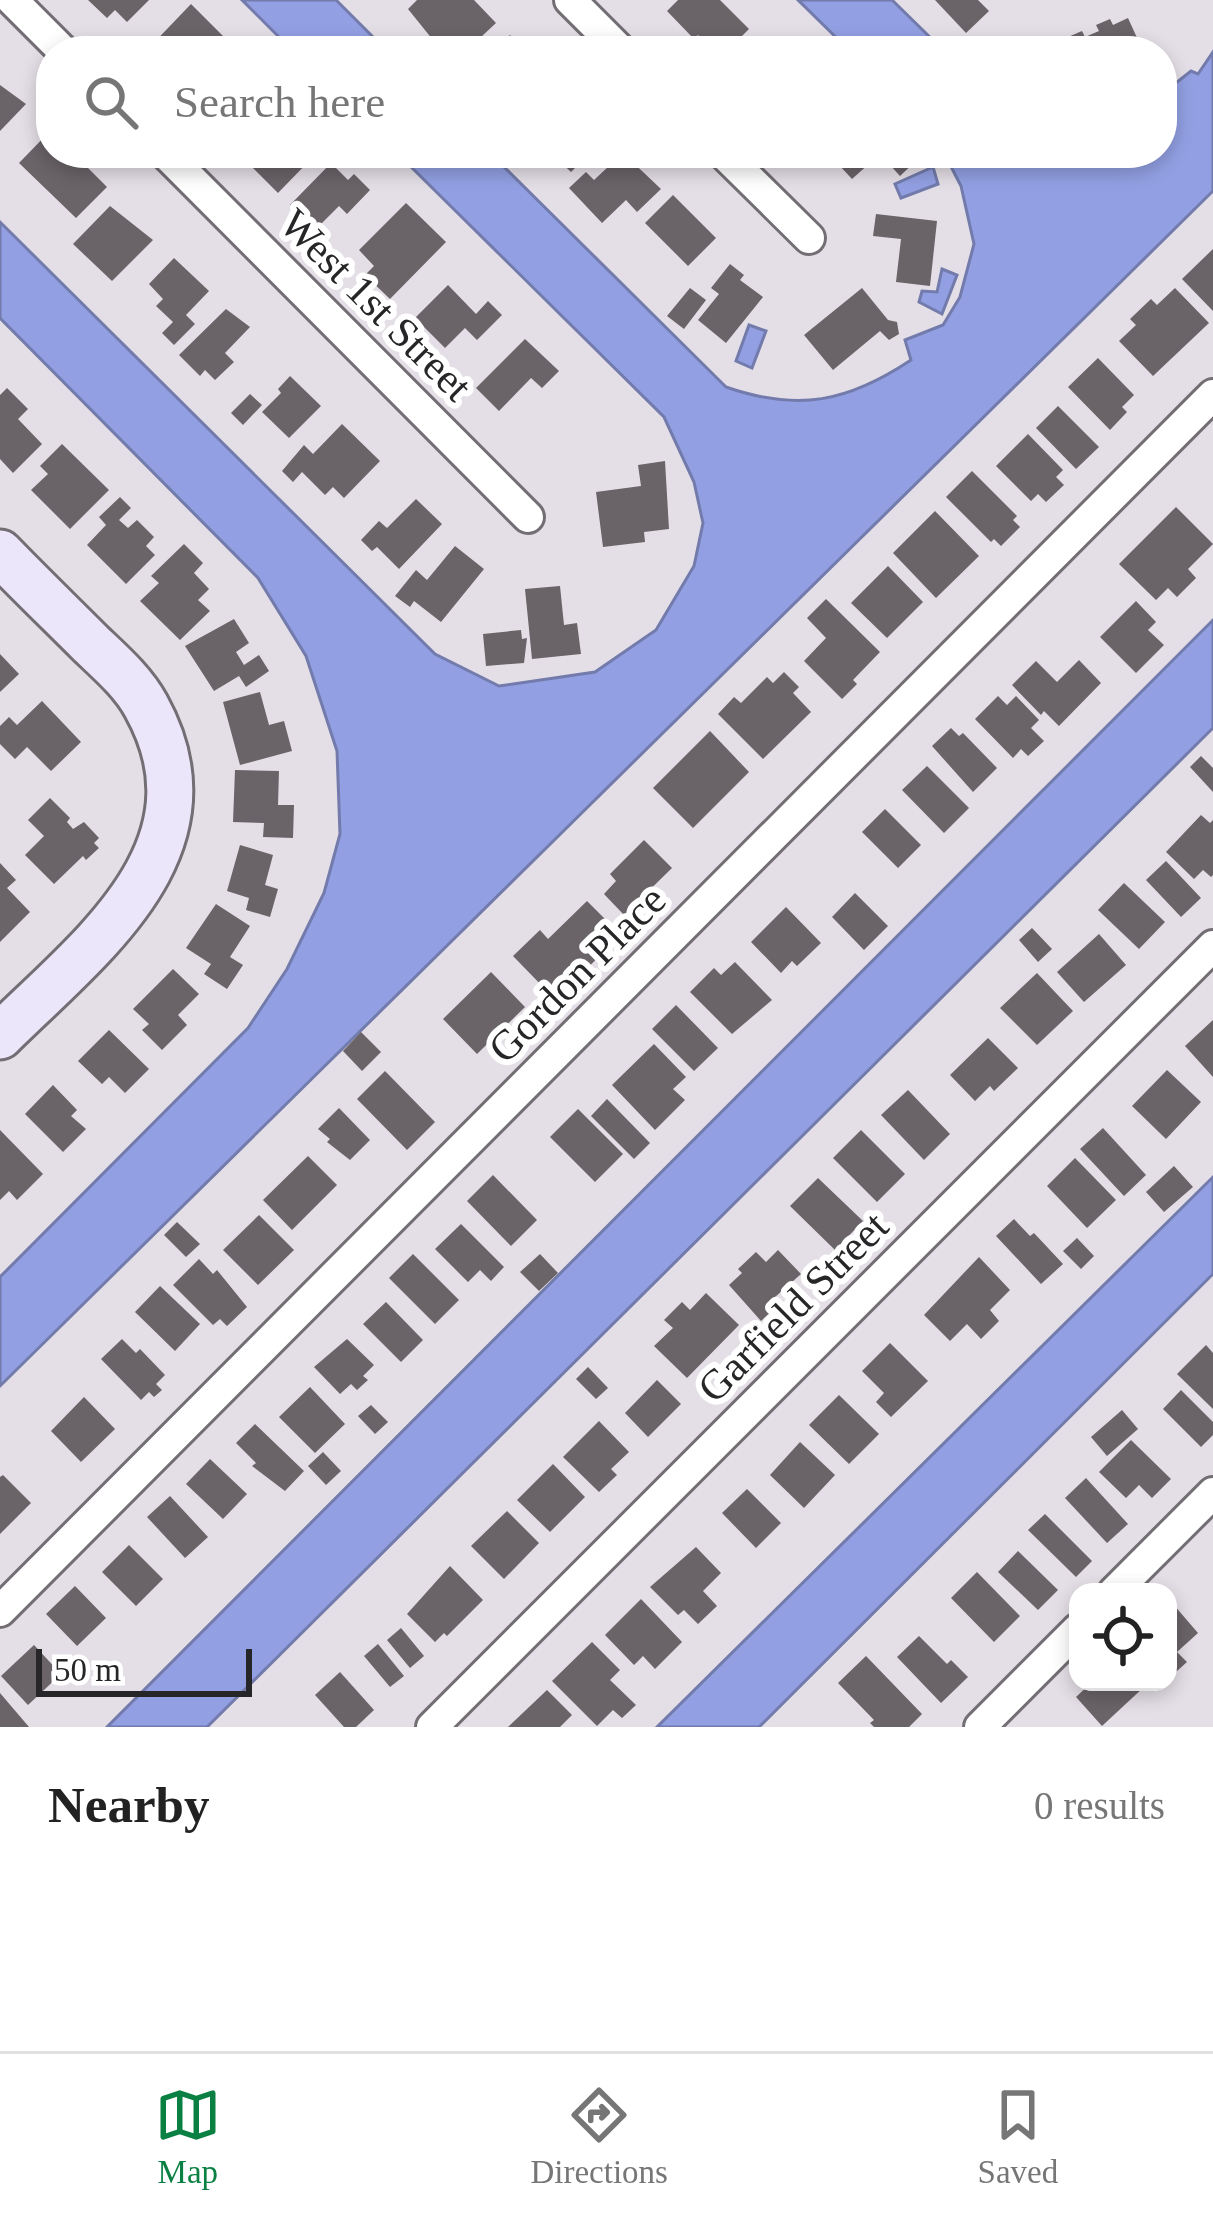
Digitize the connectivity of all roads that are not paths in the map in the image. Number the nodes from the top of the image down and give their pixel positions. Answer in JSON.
{"nodes":[{"id":1,"x":12,"y":0,"type":"edge"},
{"id":2,"x":570,"y":0,"type":"edge"},
{"id":3,"x":48,"y":36,"type":"edge"},
{"id":4,"x":606,"y":36,"type":"edge"},
{"id":5,"x":180,"y":168,"type":"edge"},
{"id":6,"x":738,"y":168,"type":"edge"},
{"id":7,"x":809,"y":238,"type":"dead end"},
{"id":8,"x":1213,"y":395,"type":"edge"},
{"id":9,"x":529,"y":517,"type":"dead end"},
{"id":10,"x":0,"y":553,"type":"edge"},
{"id":11,"x":1213,"y":946,"type":"edge"},
{"id":12,"x":0,"y":1036,"type":"edge"},
{"id":13,"x":1213,"y":1493,"type":"edge"},
{"id":14,"x":1123,"y":1583,"type":"edge"},
{"id":15,"x":0,"y":1611,"type":"edge"},
{"id":16,"x":1069,"y":1638,"type":"edge"},
{"id":17,"x":432,"y":1727,"type":"edge"},
{"id":18,"x":980,"y":1727,"type":"edge"}],
"edges":[{"from":1,"to":3,"type":"street"},
{"from":2,"to":4,"type":"street"},
{"from":5,"to":9,"type":"street","name":"West 1st Street"},
{"from":6,"to":7,"type":"street"},
{"from":8,"to":15,"type":"street","name":"Gordon Place"},
{"from":10,"to":12,"type":"street"},
{"from":11,"to":17,"type":"street","name":"Garfield Street"},
{"from":13,"to":14,"type":"street"},
{"from":16,"to":18,"type":"street"}]}
